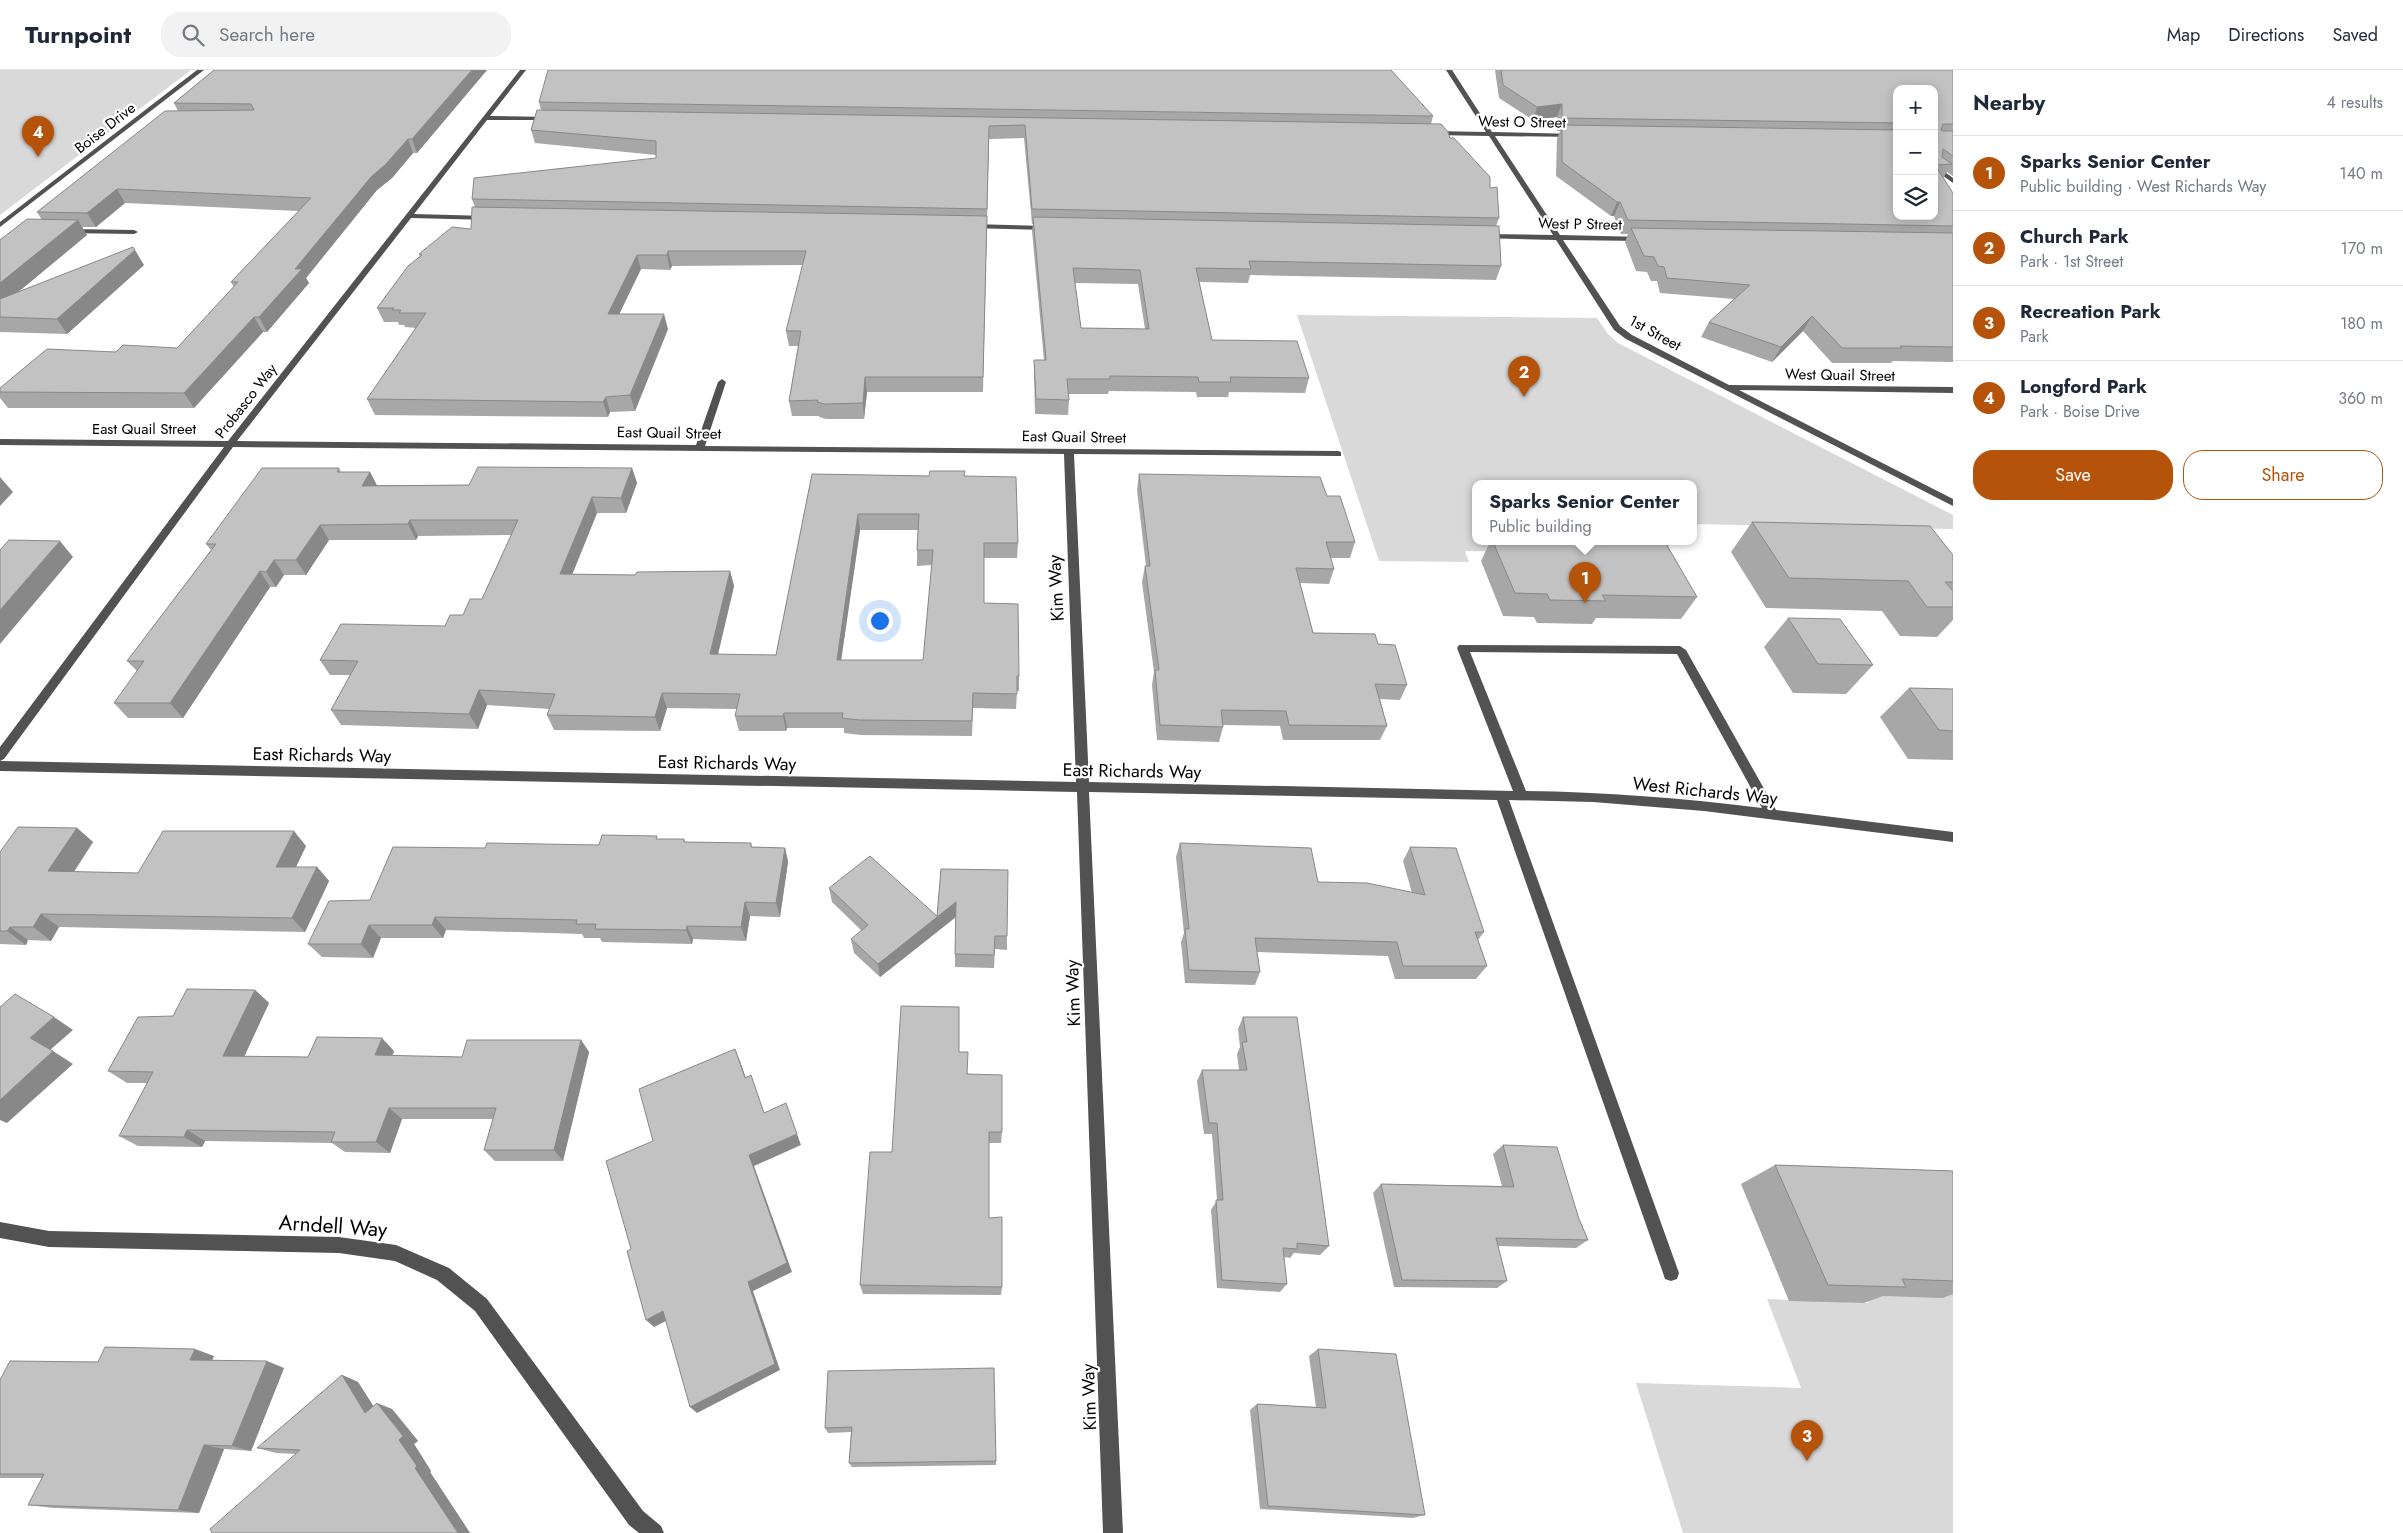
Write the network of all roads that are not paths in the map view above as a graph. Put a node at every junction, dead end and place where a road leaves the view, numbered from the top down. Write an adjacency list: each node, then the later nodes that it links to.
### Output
1 (201, 70): 6 (street, Boise Drive)
2 (523, 70): 4 (street, Probasco Way)
3 (1449, 70): 9 (street, 1st Street)
4 (486, 118): 5 (street); 13 (street, Probasco Way)
5 (555, 119)
6 (137, 120): 7 (street); 15 (street, Boise Drive)
7 (146, 120)
8 (1422, 133): 9 (street, West O Street)
9 (1491, 134): 10 (street, West O Street); 23 (street, 1st Street)
10 (1580, 135)
11 (1938, 169): 12 (street)
12 (1953, 181)
13 (409, 216): 14 (street); 29 (street, Probasco Way)
14 (499, 218)
15 (0, 225)
16 (967, 226): 17 (street)
17 (1056, 228)
18 (0, 229): 19 (street)
19 (10, 229)
20 (58, 230): 21 (street)
21 (134, 232)
22 (1470, 235): 23 (street, West P Street)
23 (1558, 237): 24 (street, West P Street); 26 (street, 1st Street)
24 (1657, 239)
25 (722, 382): 30 (street)
26 (1727, 387): 27 (street, West Quail Street); 33 (street, 1st Street)
27 (1953, 390)
28 (0, 442): 29 (street, East Quail Street)
29 (232, 442): 30 (street, East Quail Street); 34 (street, Probasco Way)
30 (700, 447): 31 (street, East Quail Street)
31 (1069, 451): 32 (street, East Quail Street); 36 (street, Kim Way)
32 (1338, 454)
33 (1953, 503)
34 (0, 756)
35 (0, 766): 36 (street, East Richards Way)
36 (1084, 788): 37 (street, East Richards Way); 45 (street, Kim Way)
37 (1453, 793): 38 (street, West Richards Way)
38 (1501, 795): 39 (street, West Richards Way); 43 (street)
39 (1521, 795): 40 (street, West Richards Way); 40 (street)
40 (1772, 815): 41 (street, West Richards Way)
41 (1953, 837)
42 (0, 1230): 44 (street, Arndell Way)
43 (1671, 1273)
44 (654, 1533)
45 (1113, 1533)

